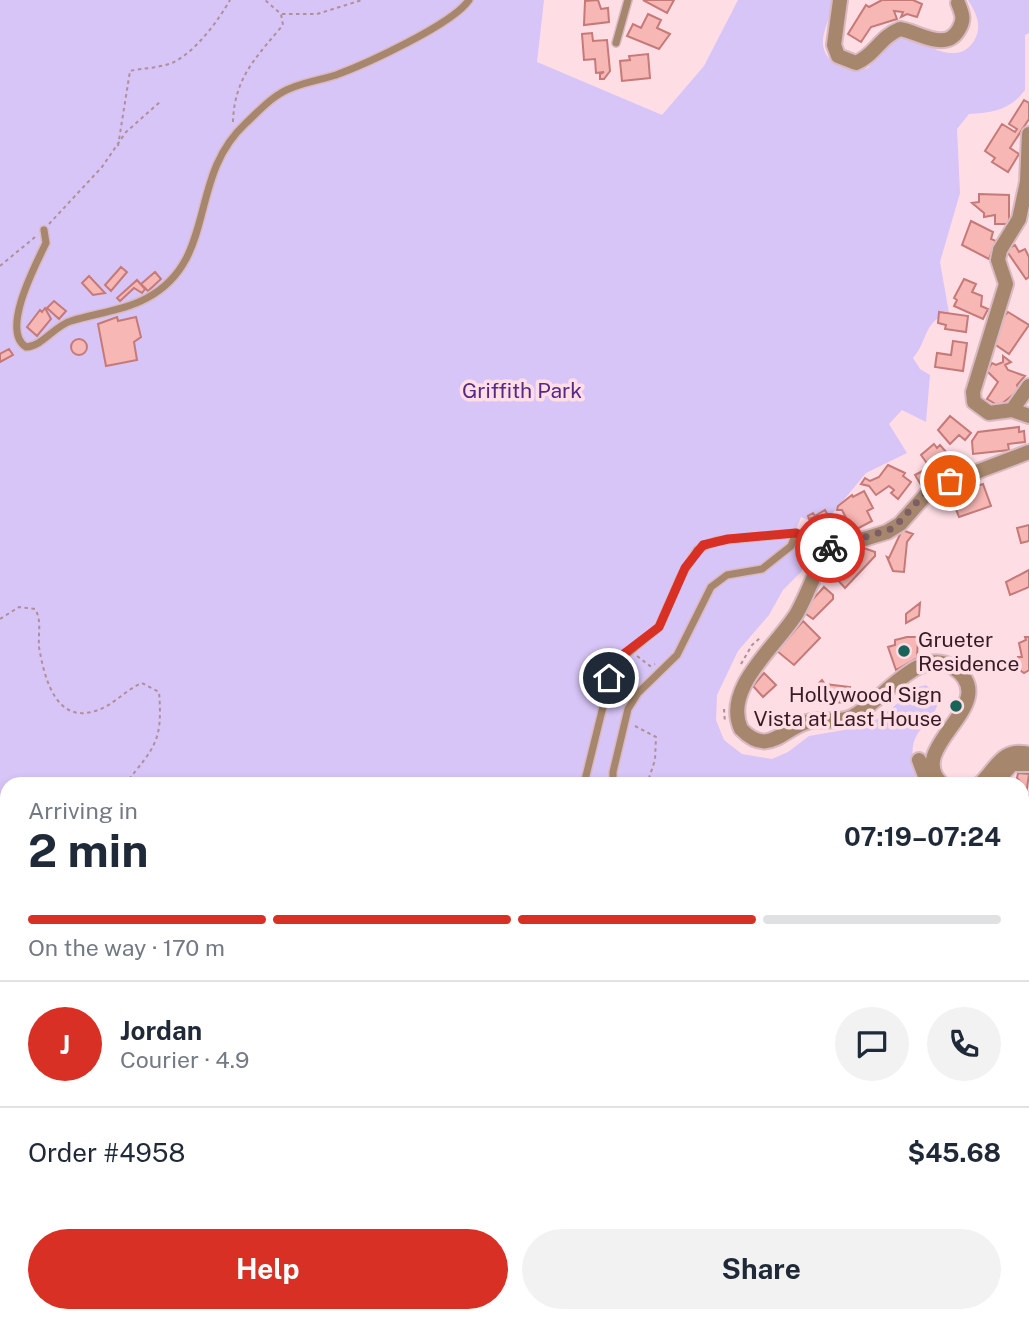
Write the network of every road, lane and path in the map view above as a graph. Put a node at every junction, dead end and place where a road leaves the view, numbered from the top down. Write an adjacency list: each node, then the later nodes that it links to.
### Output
1 (230, 0): 13 (path)
2 (265, 0): 8 (path)
3 (362, 0): 8 (path)
4 (468, 0): 11 (lane)
5 (628, 0): 9 (lane)
6 (840, 0): 7 (street)
7 (958, 3)
8 (281, 14): 11 (path)
9 (616, 43)
10 (161, 101): 13 (path)
11 (235, 133): 14 (lane)
12 (1029, 134): 17 (street)
13 (118, 147): 14 (path)
14 (44, 230): 15 (path)
15 (0, 267)
16 (1029, 386): 17 (street)
17 (1012, 410): 18 (street)
18 (1029, 416)
19 (1029, 452): 21 (street)
20 (796, 533): 21 (lane); 24 (lane); 26 (lane)
21 (828, 550): 38 (street)
22 (0, 619): 33 (path)
23 (766, 634): 25 (path)
24 (628, 652): 26 (path); 34 (lane)
25 (738, 670)
26 (648, 682): 28 (lane)
27 (726, 703): 29 (path)
28 (630, 706): 35 (lane); 36 (path)
29 (726, 724)
30 (1029, 754): 39 (street)
31 (919, 760): 37 (street)
32 (1029, 764): 40 (street)
33 (131, 777)
34 (586, 777)
35 (612, 777)
36 (649, 777)
37 (925, 777)
38 (936, 777)
39 (986, 777)
40 (1000, 777)

